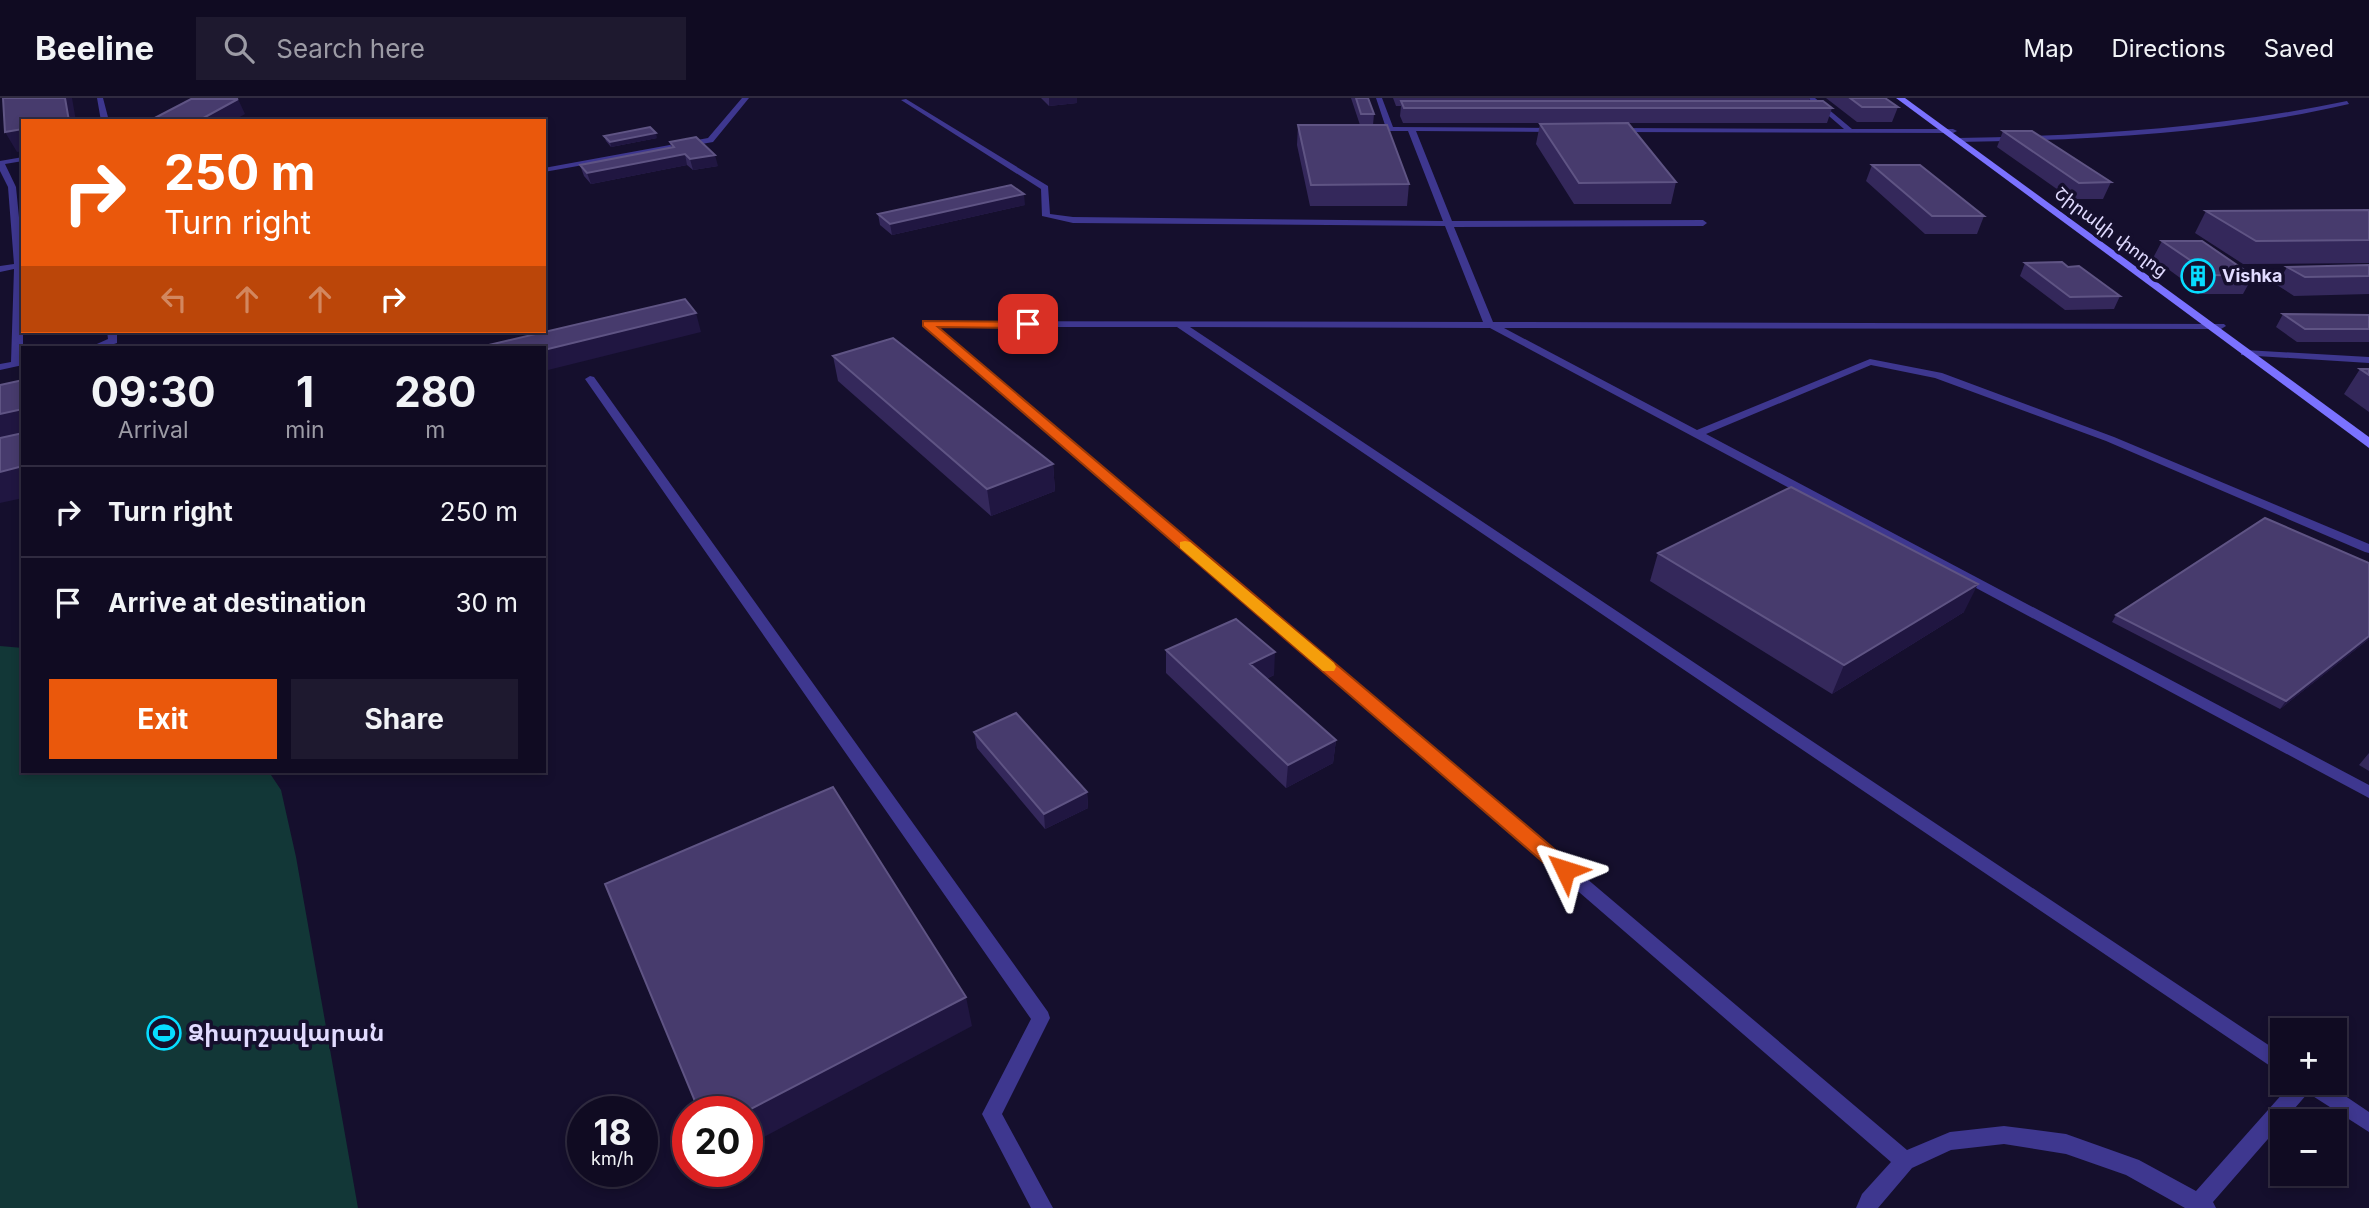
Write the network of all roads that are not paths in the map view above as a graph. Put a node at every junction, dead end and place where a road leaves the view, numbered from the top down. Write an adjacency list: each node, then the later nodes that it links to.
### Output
1 (100, 98): 13 (lane)
2 (746, 98): 21 (lane)
3 (1379, 98): 11 (lane)
4 (1811, 98): 10 (lane)
5 (1900, 98): 18 (main road, Շիրակի փողոց)
6 (1908, 98): 18 (main road, Շիրակի փողոց)
7 (904, 100): 25 (lane)
8 (2347, 103): 18 (lane)
9 (1812, 110): 10 (lane)
10 (1826, 110): 17 (lane)
11 (1384, 112): 12 (lane); 14 (lane)
12 (1398, 112)
13 (105, 119)
14 (1411, 129): 15 (lane); 25 (lane)
15 (1562, 130)
16 (1604, 130): 17 (lane)
17 (1851, 131): 18 (lane)
18 (1955, 135): 31 (main road, Շիրակի փողոց); 32 (main road, Շիրակի փողոց)
19 (21, 159): 20 (lane)
20 (0, 163): 22 (lane)
21 (546, 170)
22 (12, 187): 23 (lane); 26 (lane)
23 (0, 189)
24 (1703, 223): 25 (lane)
25 (1448, 224): 29 (lane)
26 (21, 265): 27 (lane); 28 (lane)
27 (0, 269)
28 (20, 313): 38 (lane)
29 (1488, 323): 30 (lane); 31 (lane); 41 (lane)
30 (1180, 326): 46 (lane); 50 (lane)
31 (2207, 326): 32 (lane); 35 (main road, Շիրակի փողոց)
32 (2221, 326): 36 (main road, Շիրակի փողոց)
33 (112, 333): 34 (lane)
34 (99, 346)
35 (2245, 354): 36 (lane); 43 (main road, Շիրակի փողոց)
36 (2260, 354): 37 (lane); 42 (main road, Շիրակի փողոց)
37 (2369, 360)
38 (19, 363): 39 (lane)
39 (0, 367)
40 (590, 379): 52 (lane)
41 (1697, 434): 44 (lane); 45 (lane)
42 (2369, 434)
43 (2369, 444)
44 (2369, 549)
45 (2369, 792)
46 (2270, 1057)
47 (2297, 1095): 51 (lane)
48 (2325, 1095): 49 (lane)
49 (2369, 1124)
50 (1905, 1161): 51 (lane); 53 (lane)
51 (2202, 1206)
52 (1042, 1208)
53 (1867, 1208)

